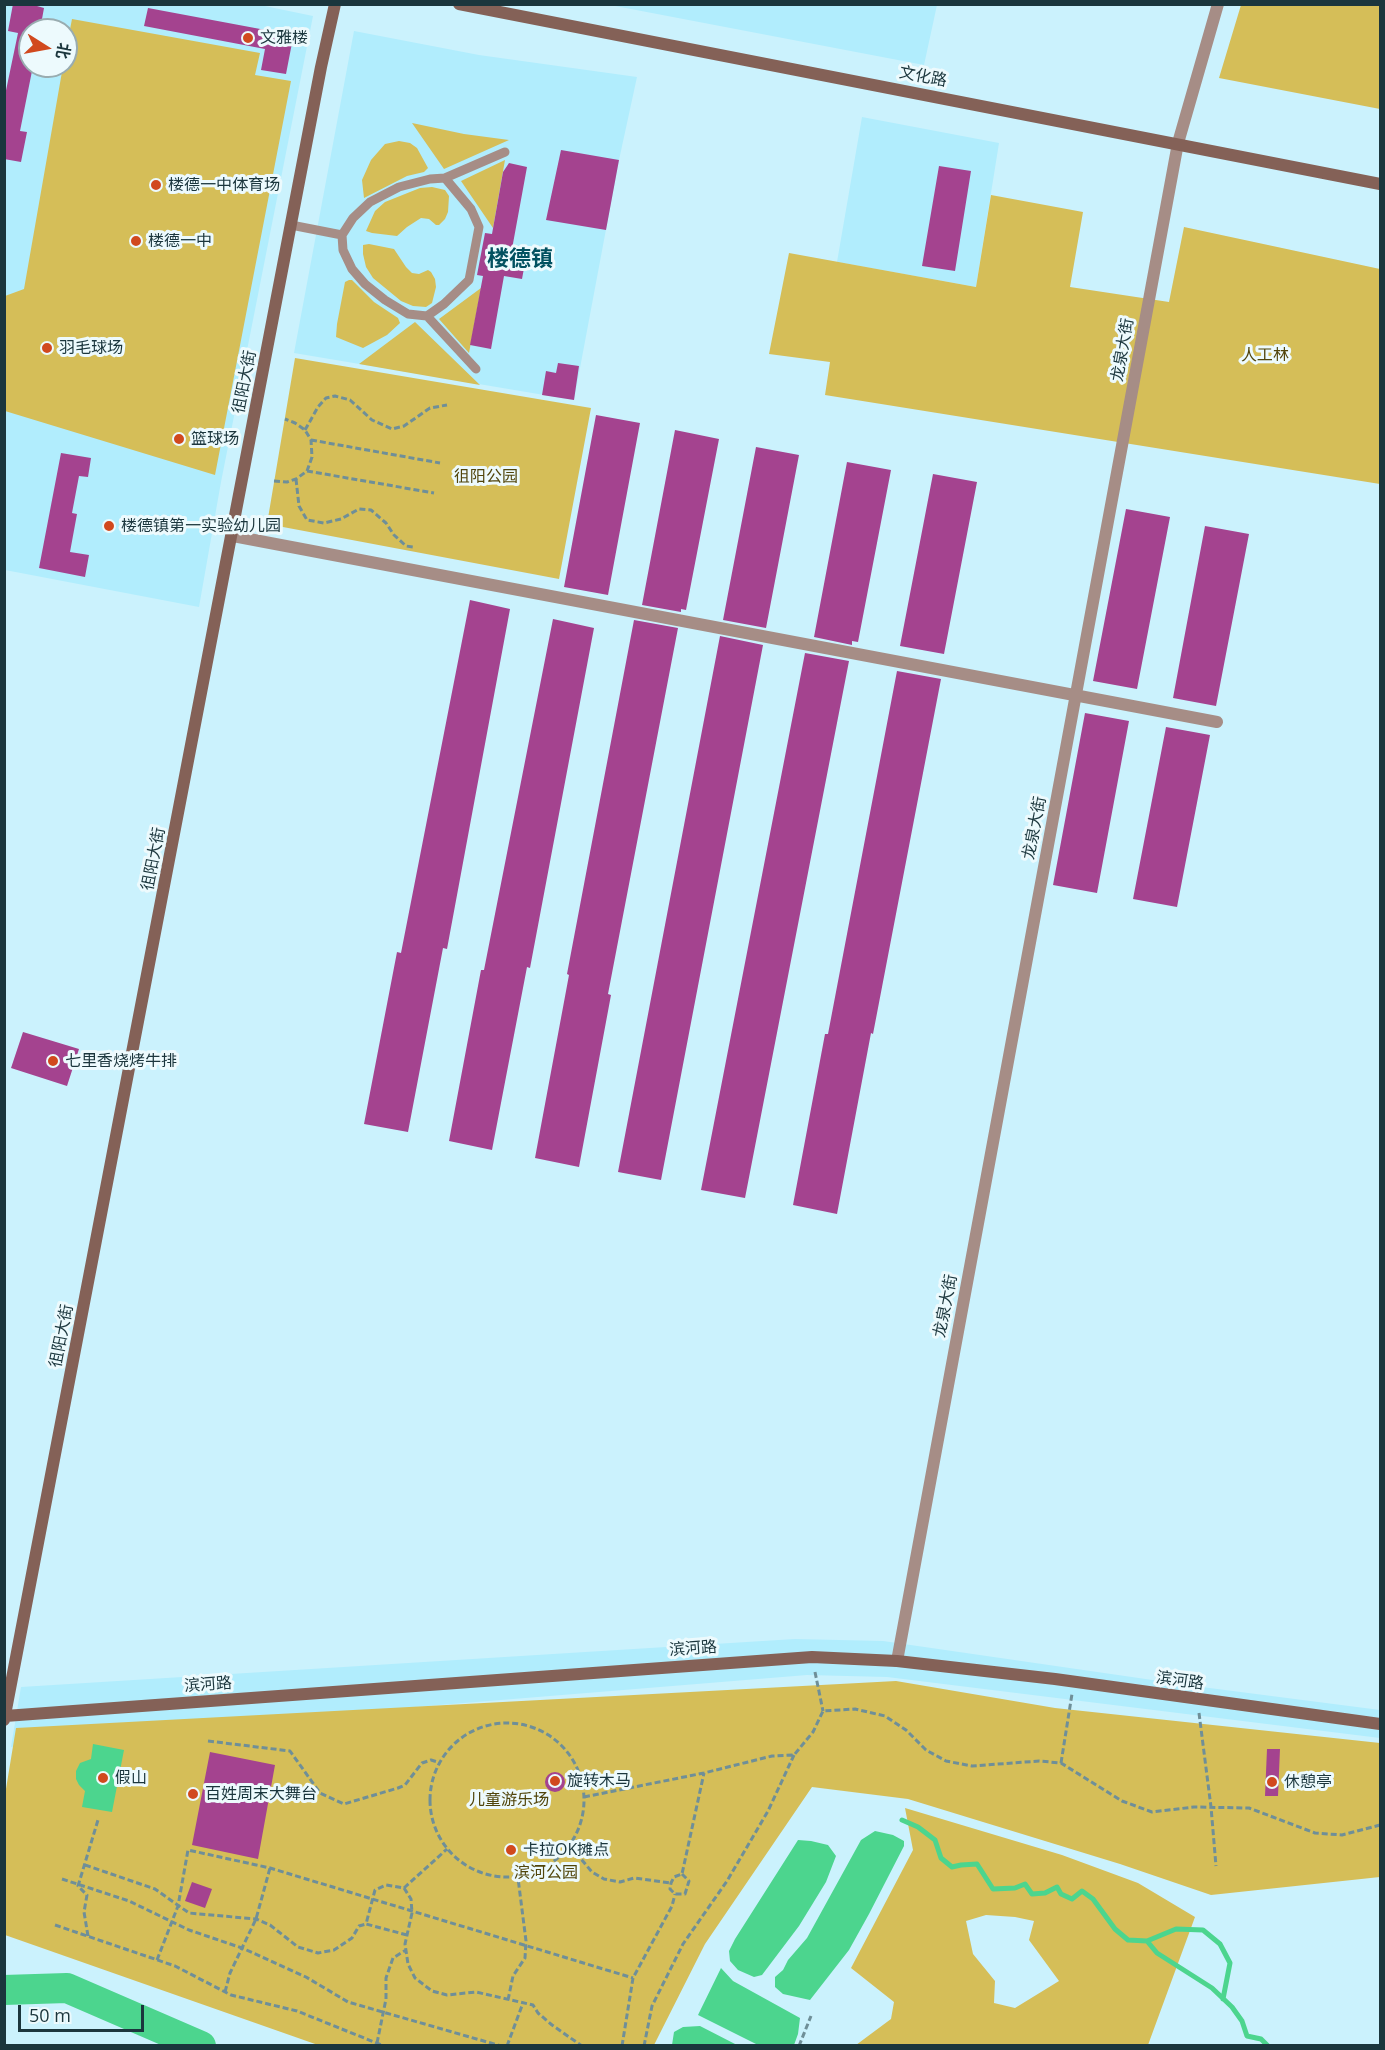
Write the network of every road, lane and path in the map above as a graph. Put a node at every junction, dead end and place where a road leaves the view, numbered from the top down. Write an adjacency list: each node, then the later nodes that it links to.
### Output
1 (335, 4): 8 (street, 徂阳大街)
2 (459, 4): 4 (street, 文化路)
3 (1218, 4): 4 (street, 龙泉大街)
4 (1178, 143): 7 (street, 文化路); 23 (street, 龙泉大街)
5 (505, 152): 6 (lane)
6 (445, 178): 9 (lane); 10 (lane)
7 (1380, 184)
8 (291, 225): 9 (lane); 21 (street, 徂阳大街)
9 (342, 235): 10 (lane)
10 (427, 316): 11 (lane)
11 (476, 369)
12 (447, 405): 14 (path)
13 (285, 419): 14 (path)
14 (305, 430): 15 (path)
15 (311, 440): 16 (path); 17 (path)
16 (440, 463)
17 (307, 471): 18 (path); 20 (path)
18 (296, 479): 19 (path); 22 (path)
19 (274, 481)
20 (434, 492)
21 (233, 536): 23 (street); 30 (street, 徂阳大街)
22 (413, 547)
23 (1077, 694): 24 (street); 26 (street, 龙泉大街)
24 (1217, 722)
25 (812, 1657): 26 (street, 滨河路); 29 (path); 30 (street, 滨河路)
26 (897, 1661): 27 (street, 滨河路)
27 (1074, 1682): 28 (street, 滨河路); 35 (path)
28 (1197, 1700): 31 (street, 滨河路); 38 (path)
29 (823, 1712): 33 (path); 35 (path)
30 (5, 1718)
31 (1380, 1724)
32 (208, 1741): 34 (path)
33 (794, 1755): 36 (path); 78 (path)
34 (441, 1763): 37 (path); 42 (path)
35 (1061, 1763): 38 (path)
36 (704, 1773): 37 (path); 46 (path)
37 (584, 1797): 41 (path)
38 (1211, 1808): 40 (path); 44 (path)
39 (98, 1820): 43 (path)
40 (1380, 1825)
41 (570, 1846): 47 (path); 49 (path)
42 (447, 1849): 47 (path); 51 (path)
43 (85, 1865): 50 (path); 54 (path)
44 (1216, 1866)
45 (270, 1868): 53 (path); 54 (path); 56 (path)
46 (682, 1874): 49 (path); 52 (path)
47 (518, 1877): 62 (path)
48 (62, 1879): 50 (path)
49 (671, 1883): 52 (path)
50 (78, 1886): 57 (path); 61 (path)
51 (404, 1888): 53 (path); 55 (path)
52 (675, 1894): 66 (path)
53 (372, 1899): 55 (path); 58 (path)
54 (178, 1906): 56 (path); 57 (path)
55 (411, 1911): 60 (path); 62 (path)
56 (256, 1918): 58 (path); 63 (path)
57 (172, 1922): 63 (path); 65 (path)
58 (366, 1924): 60 (path)
59 (55, 1925): 65 (path)
60 (407, 1935): 64 (path)
61 (88, 1936)
62 (526, 1946): 66 (path); 68 (path)
63 (242, 1948): 67 (path); 70 (path)
64 (406, 1950): 68 (path); 70 (path)
65 (157, 1960): 67 (path)
66 (633, 1978): 77 (path)
67 (225, 1992): 72 (path)
68 (508, 2000): 69 (path)
69 (523, 2003): 75 (path); 76 (path)
70 (384, 2010): 72 (path); 74 (path)
71 (811, 2016): 79 (path)
72 (377, 2043): 73 (path)
73 (384, 2046)
74 (501, 2046)
75 (507, 2046)
76 (582, 2046)
77 (622, 2046)
78 (644, 2046)
79 (799, 2046)

